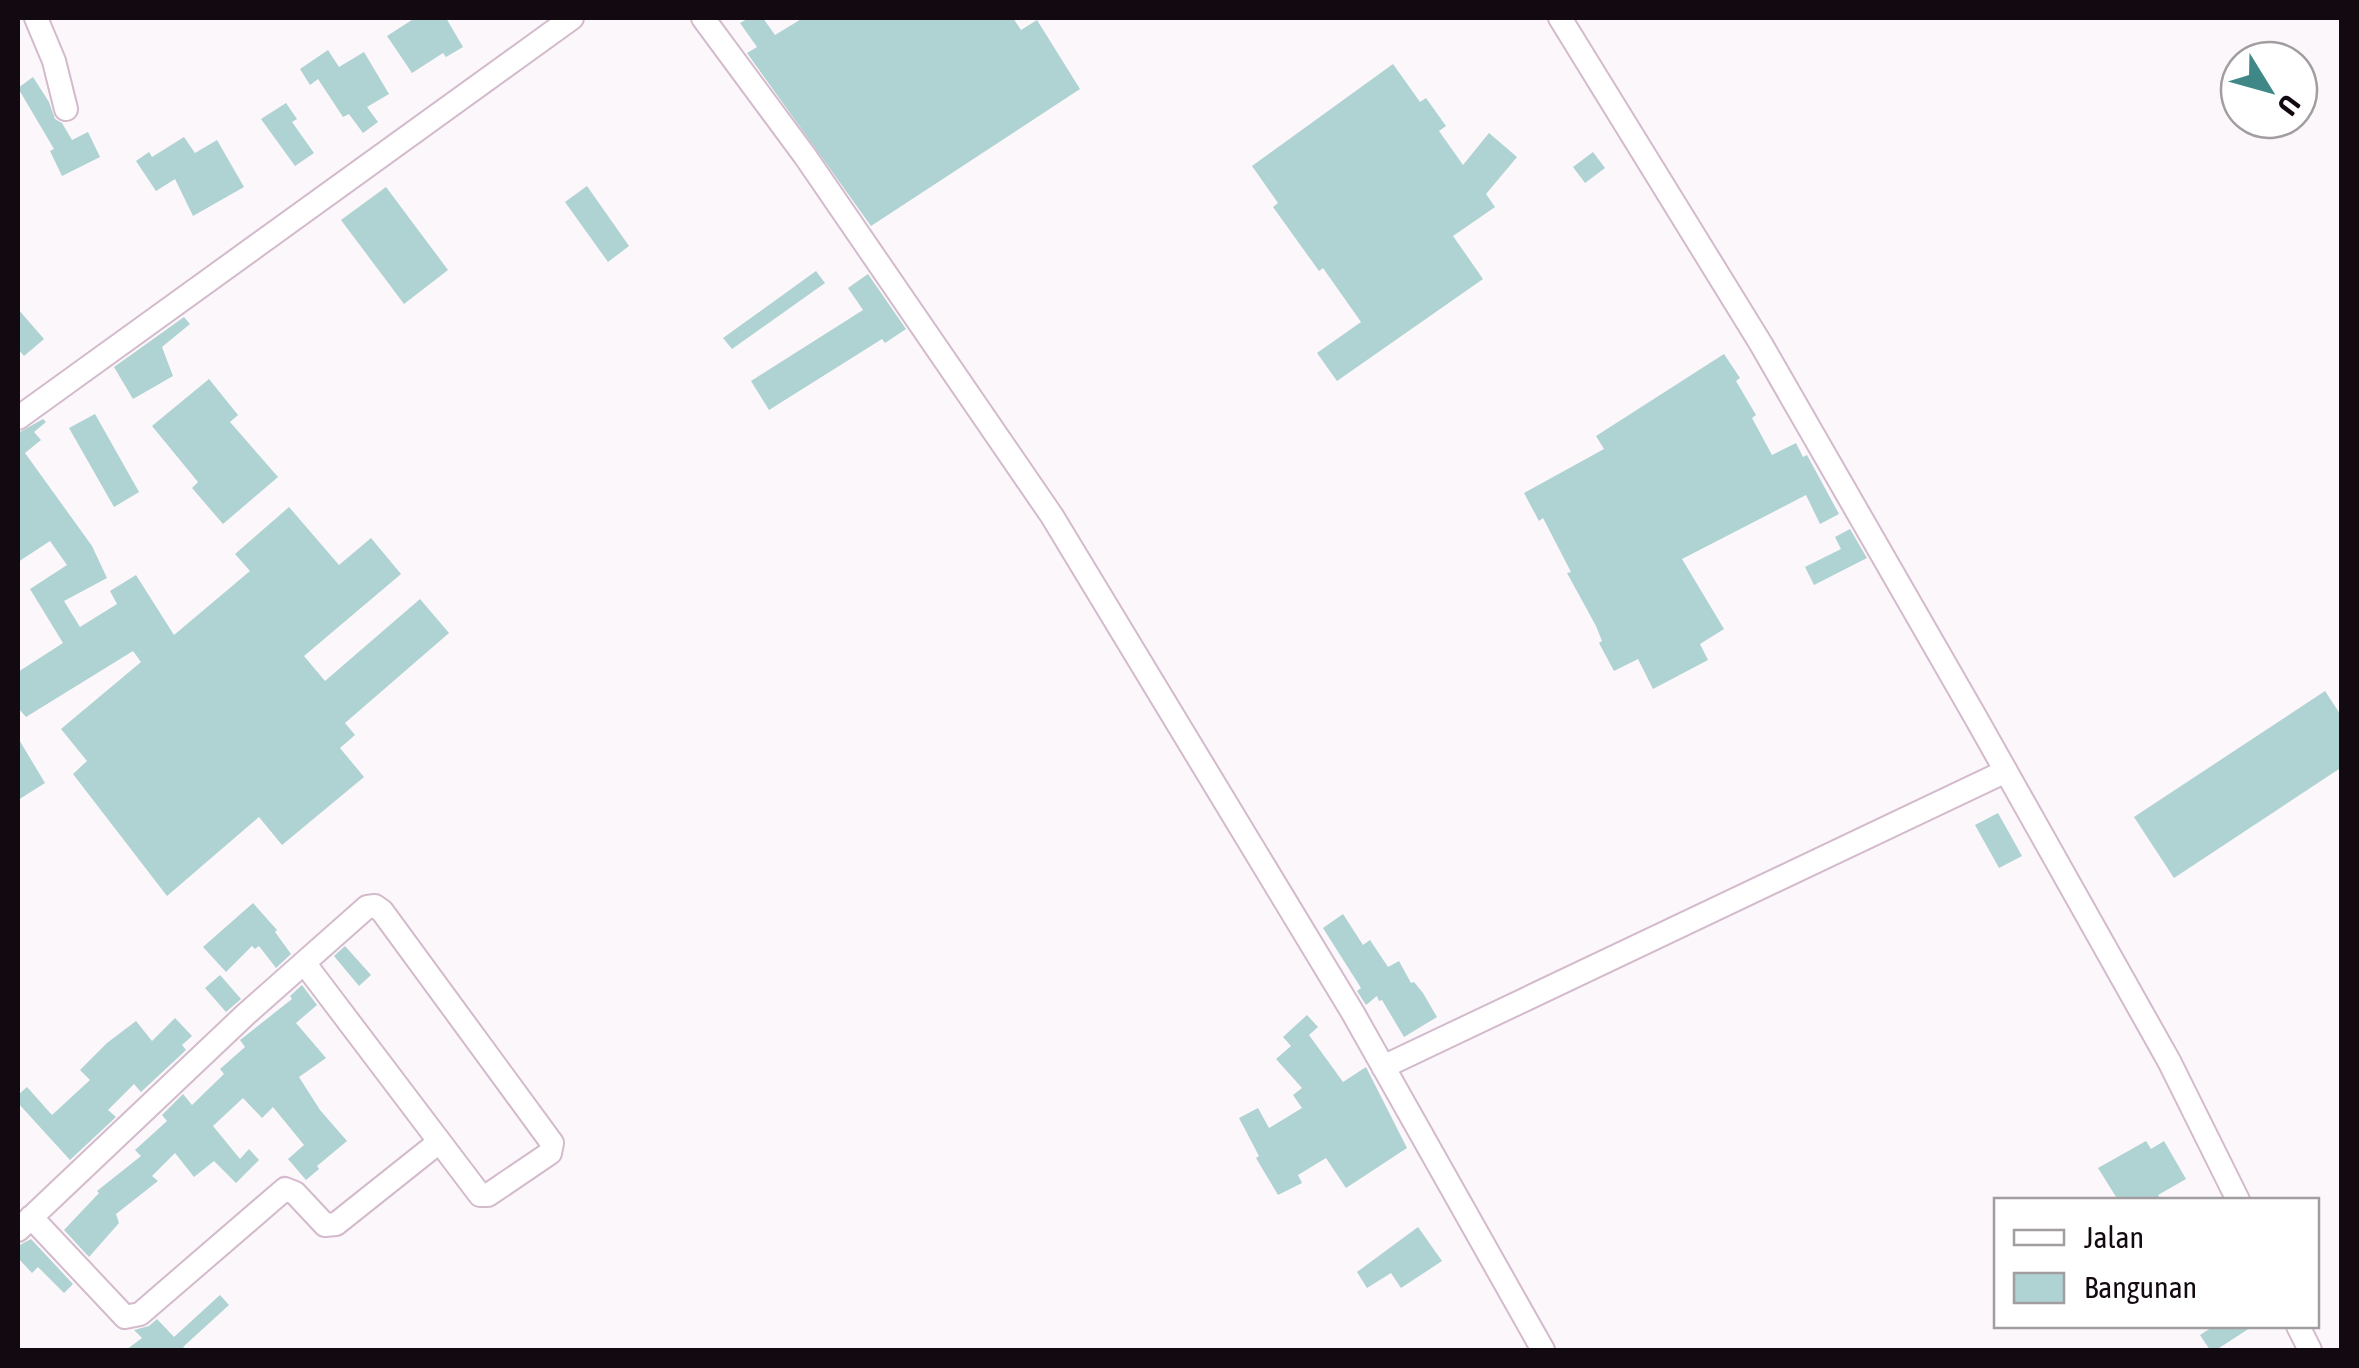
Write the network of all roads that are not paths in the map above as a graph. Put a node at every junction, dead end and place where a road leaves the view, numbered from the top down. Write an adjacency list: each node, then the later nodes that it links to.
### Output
1 (36, 18): 5 (street)
2 (572, 18): 6 (street)
3 (703, 18): 9 (street)
4 (1560, 18): 7 (street)
5 (66, 110)
6 (18, 418)
7 (2006, 770): 9 (street); 11 (street)
8 (305, 964): 10 (street); 10 (street); 12 (street)
9 (1383, 1066): 13 (street)
10 (439, 1142): 12 (street)
11 (2237, 1198)
12 (24, 1223)
13 (1543, 1350)

